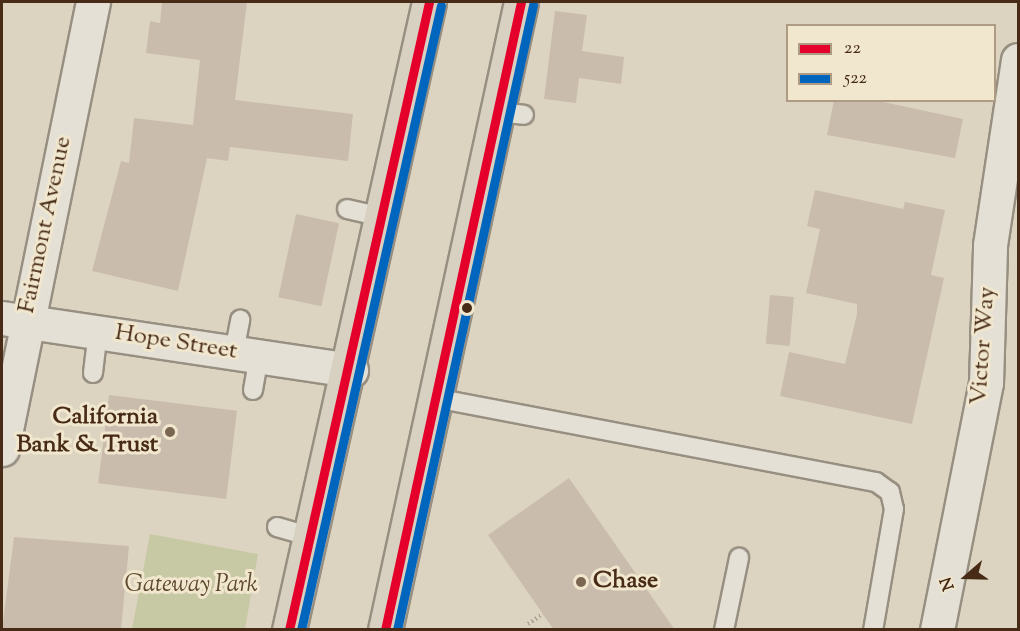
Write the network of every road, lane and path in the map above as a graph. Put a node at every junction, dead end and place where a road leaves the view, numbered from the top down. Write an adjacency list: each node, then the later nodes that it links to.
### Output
1 (93, 2): 8 (street, Fairmont Avenue)
2 (429, 2): 7 (main road)
3 (520, 2): 15 (main road)
4 (1018, 60): 5 (street, Victor Way)
5 (1010, 167): 26 (street, Victor Way)
6 (347, 209): 7 (lane)
7 (383, 217): 12 (main road)
8 (14, 319): 10 (street, Hope Street); 16 (street, Fairmont Avenue)
9 (240, 320): 11 (lane)
10 (98, 331): 11 (street, Hope Street); 13 (lane)
11 (247, 354): 12 (street, Hope Street); 14 (lane)
12 (351, 370): 18 (main road)
13 (93, 373)
14 (254, 390)
15 (435, 398): 23 (main road); 25 (lane)
16 (2, 449)
17 (277, 527): 18 (lane)
18 (311, 537): 22 (main road)
19 (739, 558): 24 (lane)
20 (543, 614): 21 (path)
21 (528, 624)
22 (289, 630)
23 (385, 630)
24 (724, 630)
25 (873, 630)
26 (936, 630)

